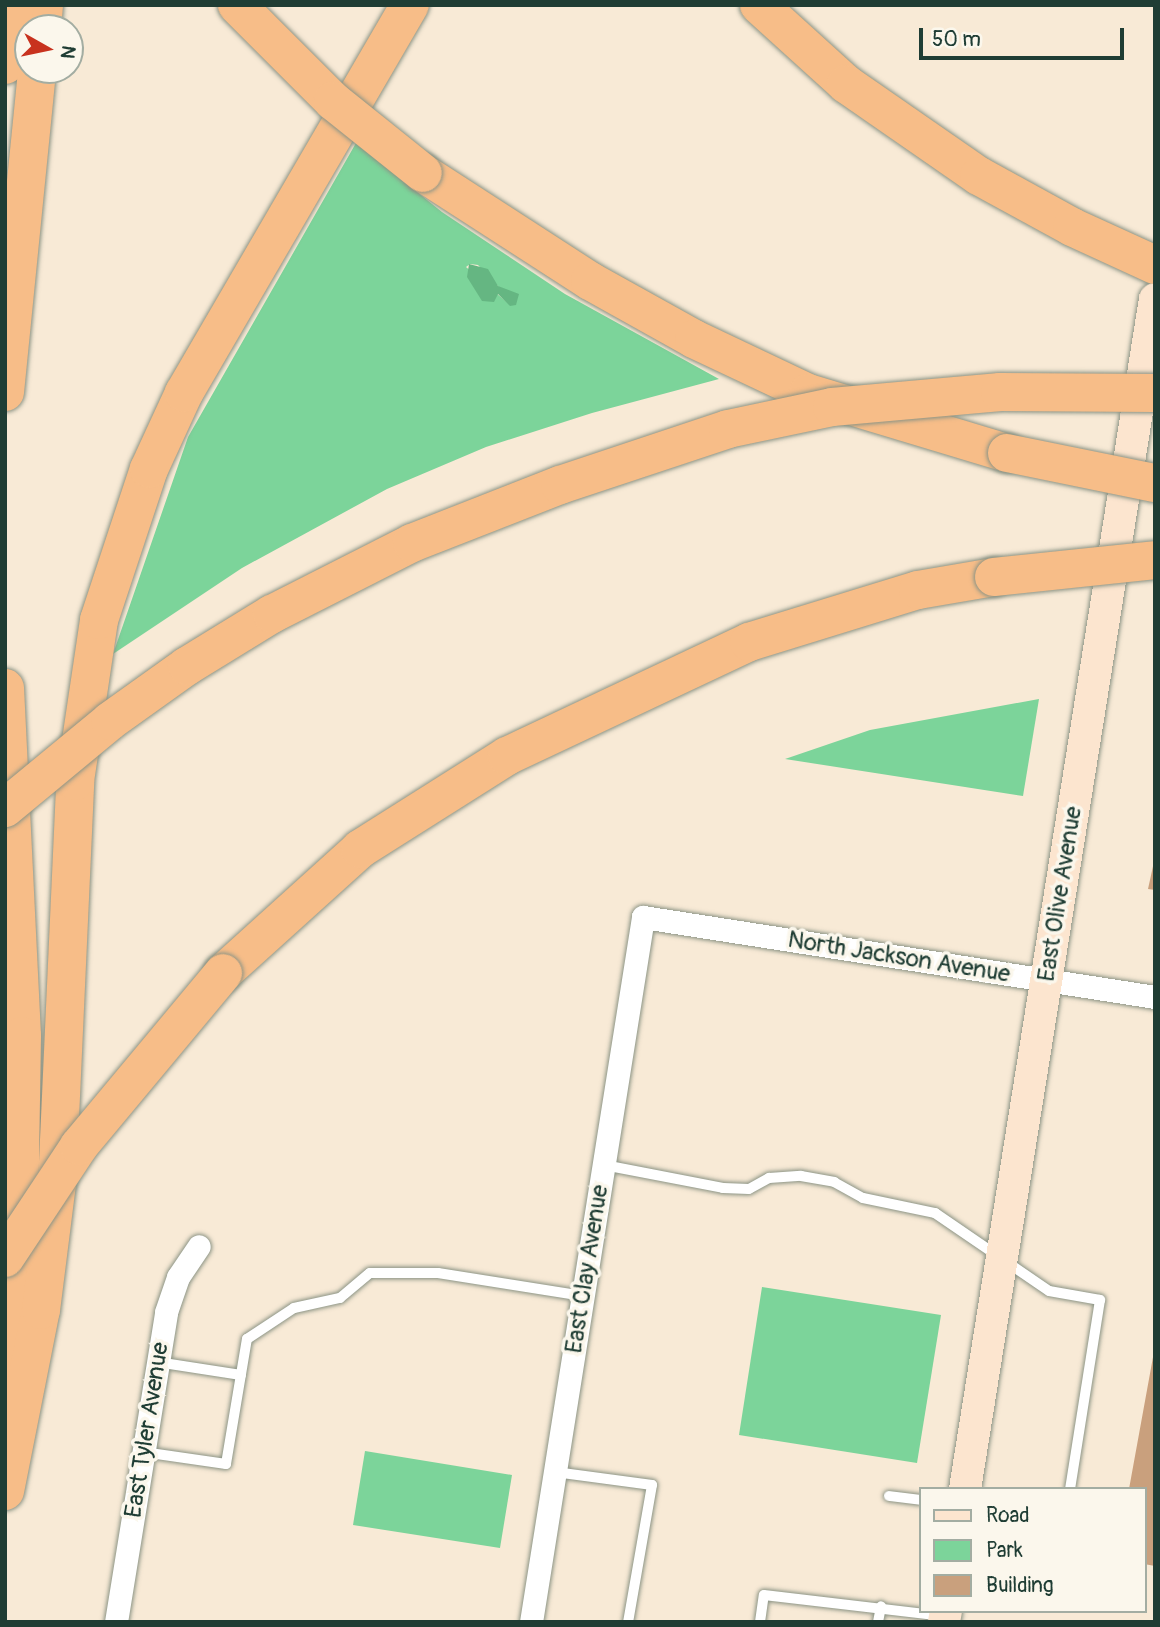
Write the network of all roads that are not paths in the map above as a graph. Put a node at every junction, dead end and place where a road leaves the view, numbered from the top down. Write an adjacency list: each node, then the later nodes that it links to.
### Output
1 (15, 5): 5 (highway)
2 (237, 5): 11 (highway, bridge)
3 (410, 5): 30 (highway)
4 (759, 5): 7 (highway)
5 (5, 65)
6 (36, 84): 9 (highway)
7 (1155, 265)
8 (1155, 299): 16 (main road, East Olive Avenue)
9 (5, 392)
10 (1155, 393): 14 (highway, bridge)
11 (1155, 484)
12 (1155, 560): 20 (highway, bridge)
13 (5, 688): 24 (highway)
14 (5, 808)
15 (643, 917): 16 (street, North Jackson Avenue); 18 (street, East Clay Avenue)
16 (1046, 980): 17 (street, North Jackson Avenue); 21 (main road, East Olive Avenue)
17 (1155, 997)
18 (604, 1165): 21 (lane); 22 (street, East Clay Avenue)
19 (199, 1245): 23 (street, East Tyler Avenue)
20 (5, 1258)
21 (1001, 1259): 28 (main road, East Olive Avenue); 29 (lane)
22 (583, 1296): 25 (lane); 27 (street, East Clay Avenue)
23 (158, 1362): 25 (lane); 26 (street, East Tyler Avenue)
24 (5, 1369)
25 (241, 1374): 26 (lane)
26 (143, 1452): 37 (street, East Tyler Avenue)
27 (555, 1472): 38 (street, East Clay Avenue); 39 (lane)
28 (965, 1487)
29 (1070, 1487)
30 (5, 1491)
31 (889, 1496): 32 (lane)
32 (918, 1500)
33 (881, 1606): 34 (lane); 40 (lane); 41 (lane)
34 (918, 1612)
35 (922, 1613): 36 (lane)
36 (945, 1617)
37 (116, 1622)
38 (531, 1622)
39 (628, 1622)
40 (760, 1622)
41 (878, 1622)

